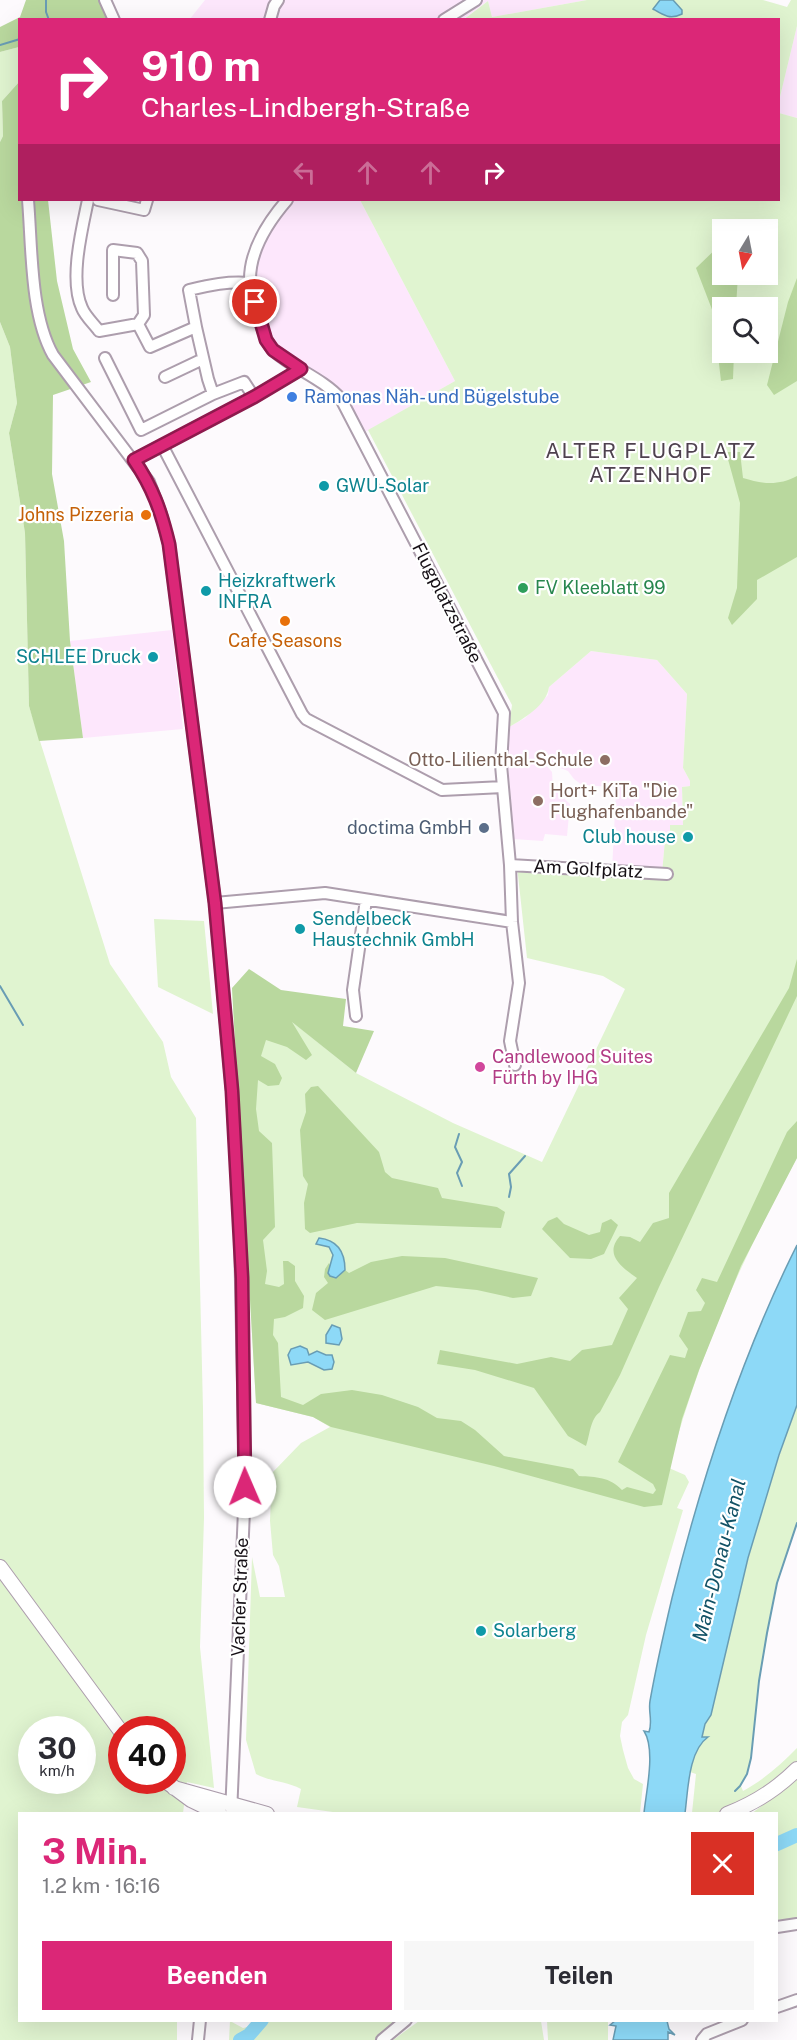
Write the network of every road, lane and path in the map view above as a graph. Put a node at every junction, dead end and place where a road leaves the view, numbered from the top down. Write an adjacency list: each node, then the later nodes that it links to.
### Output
1 (278, 0): 5 (street)
2 (476, 0): 6 (street)
3 (110, 2): 4 (street)
4 (114, 18)
5 (271, 18)
6 (447, 18)
7 (28, 201): 23 (street, Vacher Straße)
8 (88, 201): 14 (street)
9 (103, 201): 10 (street)
10 (147, 201)
11 (282, 201): 12 (street, Flugplatzstraße)
12 (250, 283): 15 (street); 18 (street, Flugplatzstraße)
13 (113, 295): 14 (street)
14 (138, 324): 15 (street)
15 (195, 327): 17 (street)
16 (105, 358): 20 (street)
17 (203, 359): 19 (street); 20 (street)
18 (301, 369): 21 (street); 24 (street, Flugplatzstraße)
19 (165, 377)
20 (213, 394): 21 (street)
21 (254, 397): 22 (street)
22 (162, 445): 23 (street); 24 (street)
23 (134, 460): 28 (street, Vacher Straße)
24 (503, 787): 25 (street, Flugplatzstraße)
25 (510, 865): 26 (street, Am Golfplatz); 29 (street, Flugplatzstraße)
26 (667, 874)
27 (366, 900): 28 (street); 29 (street); 30 (street)
28 (215, 903): 37 (street, Vacher Straße)
29 (512, 922): 31 (street, Flugplatzstraße)
30 (356, 1016)
31 (515, 1065)
32 (0, 1567): 33 (main road)
33 (110, 1716)
34 (797, 1769): 40 (main road)
35 (186, 1791): 37 (main road)
36 (183, 1794): 38 (main road)
37 (232, 1809): 39 (main road)
38 (216, 1812)
39 (253, 1812)
40 (731, 1812)
41 (797, 1924): 42 (street)
42 (778, 1927)
43 (797, 2000): 44 (street)
44 (778, 2007)
45 (200, 2022): 48 (street)
46 (404, 2022): 49 (street)
47 (737, 2022): 50 (street)
48 (198, 2040)
49 (382, 2040)
50 (702, 2040)

